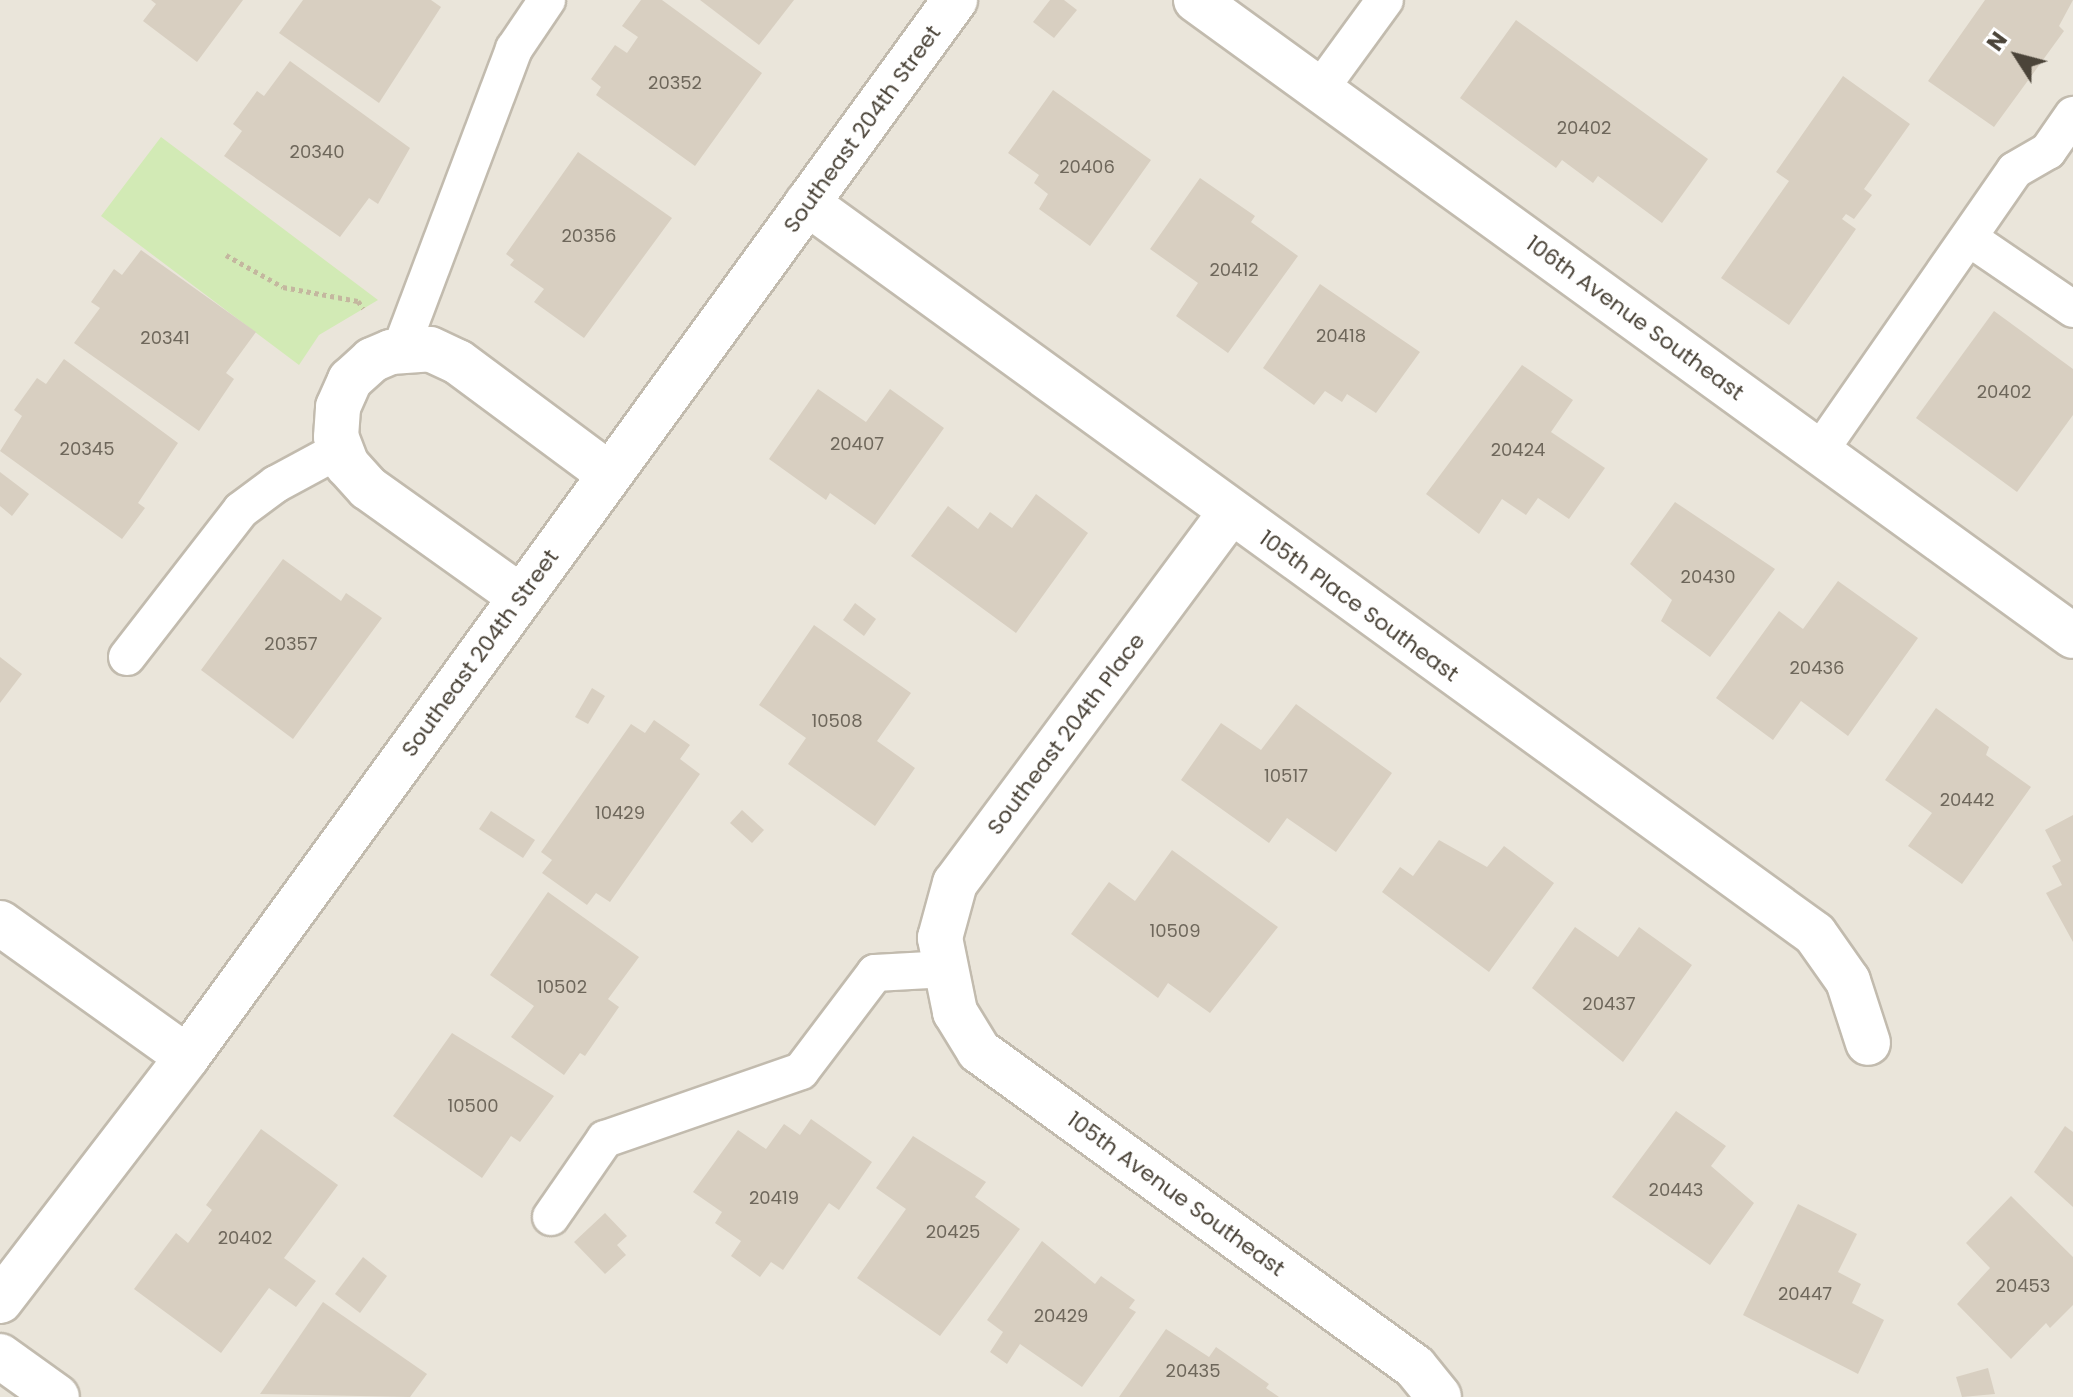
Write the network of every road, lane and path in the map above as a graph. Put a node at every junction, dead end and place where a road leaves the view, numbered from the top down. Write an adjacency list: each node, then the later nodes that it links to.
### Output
1 (547, 0): 11 (lane)
2 (955, 0): 7 (street, Southeast 204th Street)
3 (1196, 0): 5 (street, 106th Avenue Southeast)
4 (1385, 0): 5 (lane)
5 (1320, 89): 13 (street, 106th Avenue Southeast)
6 (2073, 115): 8 (lane)
7 (807, 203): 14 (street, Southeast 204th Street); 15 (street, 105th Place Southeast)
8 (1969, 238): 10 (lane); 13 (lane)
9 (226, 255): 11 (path)
10 (2073, 309)
11 (396, 350): 12 (street); 14 (street)
12 (341, 449): 16 (street); 18 (lane)
13 (1819, 452): 17 (street, 106th Avenue Southeast)
14 (610, 475): 16 (street, Southeast 204th Street)
15 (1230, 513): 20 (street, Southeast 204th Place); 21 (street, 105th Place Southeast)
16 (521, 597): 22 (street, Southeast 204th Street)
17 (2073, 636)
18 (127, 657)
19 (0, 923): 22 (street)
20 (947, 969): 23 (lane); 27 (street, 105th Avenue Southeast)
21 (1868, 1043)
22 (187, 1057): 24 (street, Southeast 204th Street)
23 (551, 1217)
24 (0, 1301)
25 (0, 1356): 26 (street)
26 (57, 1397)
27 (1439, 1397)

